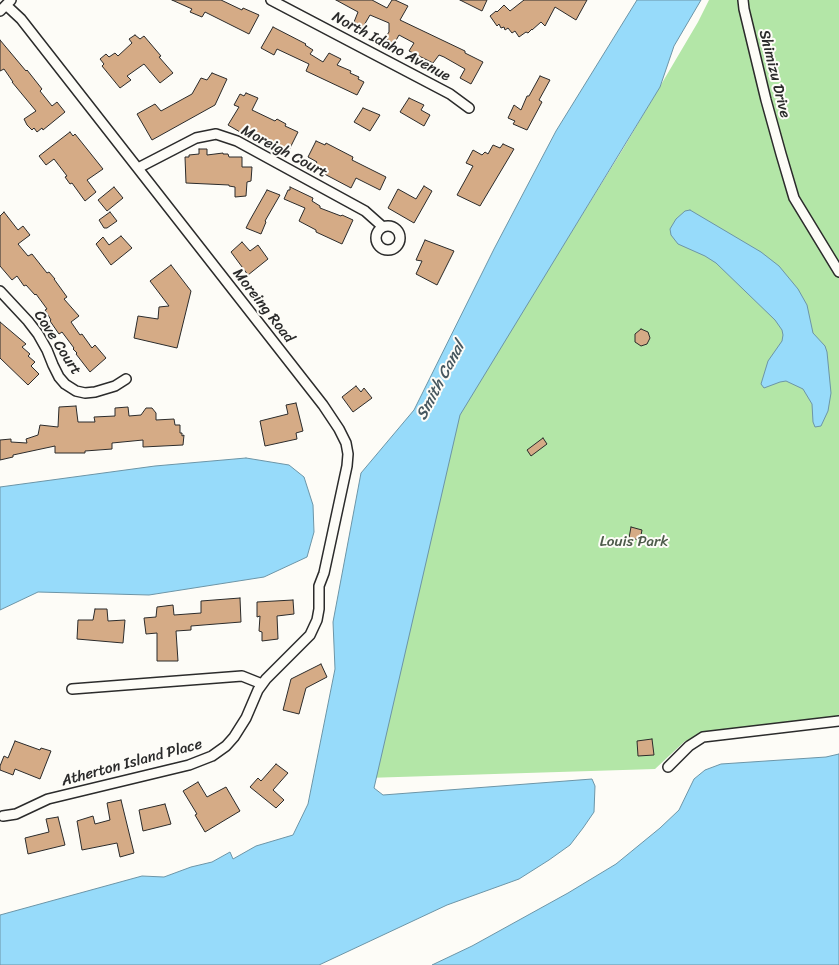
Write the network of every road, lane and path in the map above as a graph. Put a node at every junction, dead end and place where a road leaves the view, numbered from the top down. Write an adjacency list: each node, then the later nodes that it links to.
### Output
1 (271, 0): 4 (street, North Idaho Avenue)
2 (743, 0): 7 (street, Shimizu Drive)
3 (6, 5): 5 (street, Moreing Road)
4 (469, 108)
5 (138, 168): 6 (street, Moreigh Court); 10 (street, Moreing Road)
6 (383, 227)
7 (839, 272)
8 (0, 291): 9 (street, Cove Court)
9 (126, 379)
10 (283, 662): 11 (street, Atherton Island Place)
11 (262, 684): 12 (street); 15 (street, Atherton Island Place)
12 (72, 689)
13 (839, 720): 14 (street)
14 (668, 766)
15 (3, 816)

